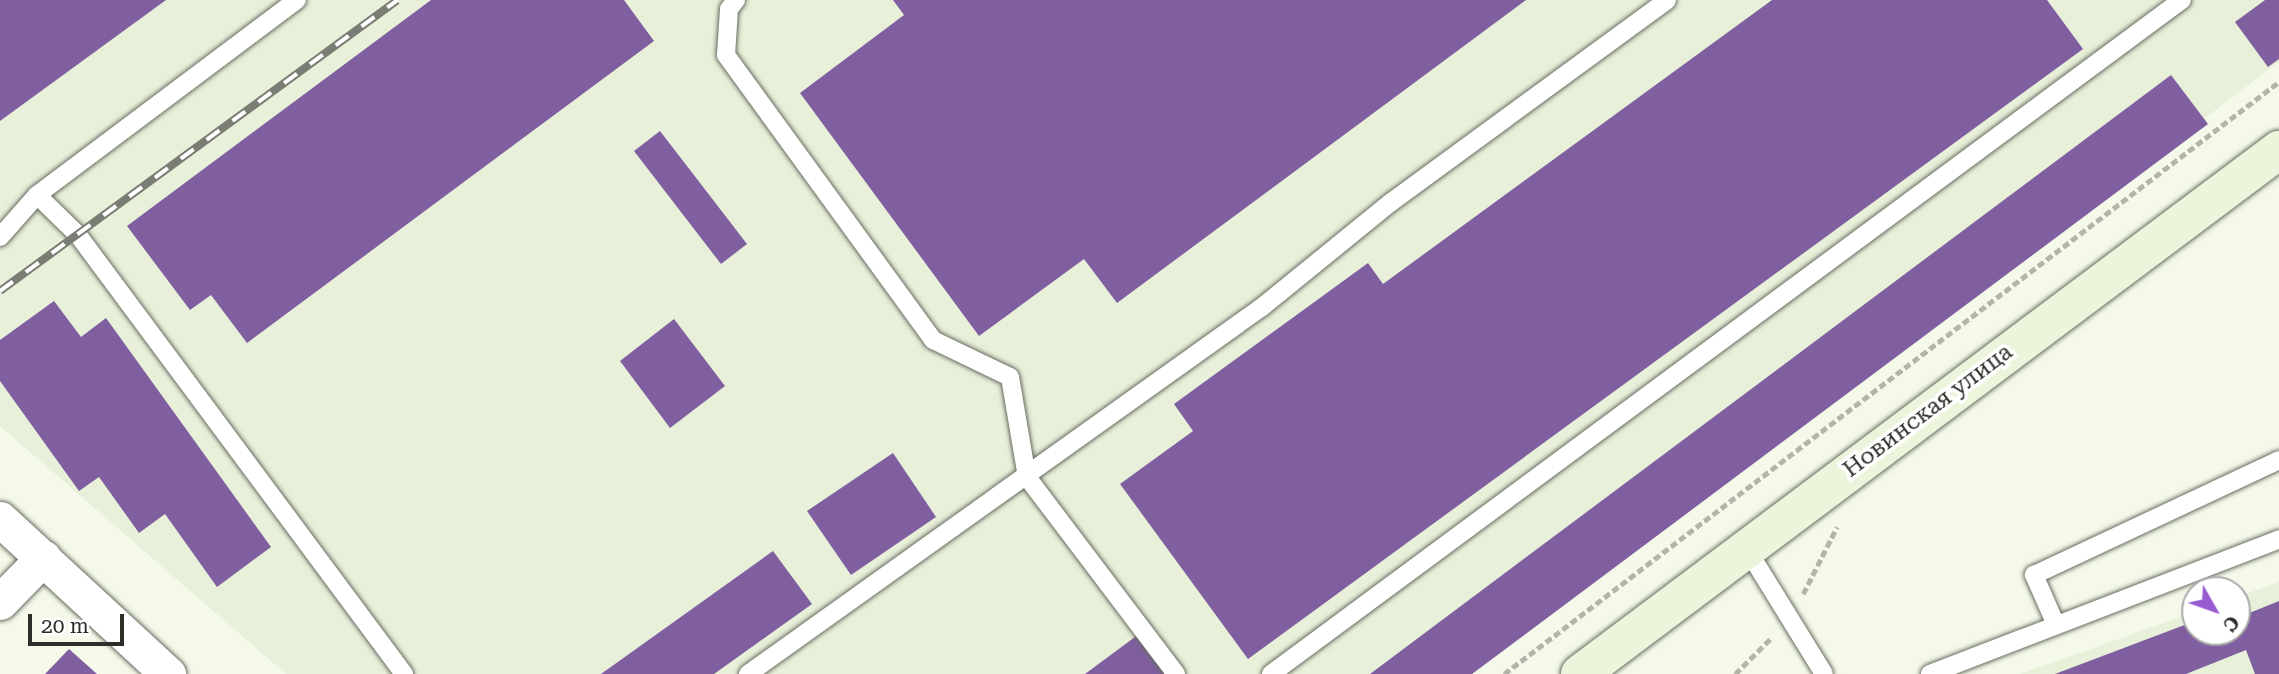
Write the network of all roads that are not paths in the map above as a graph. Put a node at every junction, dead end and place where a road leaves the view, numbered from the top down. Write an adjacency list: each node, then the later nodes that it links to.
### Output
1 (297, 0): 6 (lane)
2 (736, 0): 9 (lane)
3 (1667, 0): 9 (lane)
4 (2182, 0): 20 (lane)
5 (2279, 150): 12 (main road, Новинская улица)
6 (37, 195): 7 (lane); 17 (lane)
7 (0, 237)
8 (2279, 460): 15 (lane)
9 (1027, 477): 18 (lane); 19 (lane)
10 (0, 519): 13 (street)
11 (2279, 539): 15 (lane)
12 (1745, 546): 21 (main road, Новинская улица); 22 (lane)
13 (43, 558): 14 (street); 16 (street)
14 (0, 602)
15 (2056, 625): 23 (lane)
16 (168, 674)
17 (404, 674)
18 (748, 674)
19 (1176, 674)
20 (1270, 674)
21 (1580, 674)
22 (1824, 674)
23 (1930, 674)

